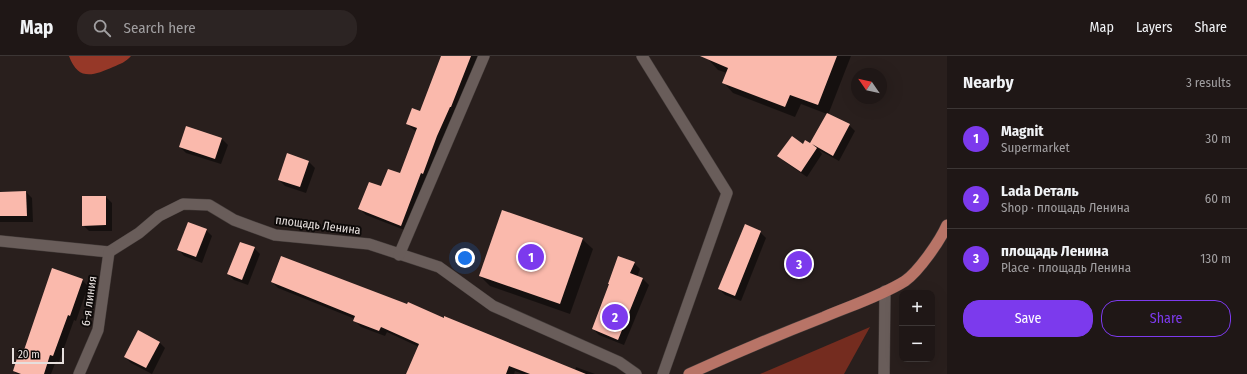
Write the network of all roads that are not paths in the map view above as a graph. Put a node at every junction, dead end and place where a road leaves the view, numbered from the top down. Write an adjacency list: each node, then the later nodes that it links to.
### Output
1 (484, 56): 6 (street)
2 (642, 56): 10 (street)
3 (946, 227): 7 (main road)
4 (0, 241): 5 (street)
5 (108, 252): 6 (street, площадь Ленина); 8 (street, 6-я линия)
6 (399, 255): 9 (street, площадь Ленина)
7 (885, 291): 11 (main road); 12 (street)
8 (79, 374)
9 (636, 374)
10 (662, 374)
11 (688, 374)
12 (884, 374)

